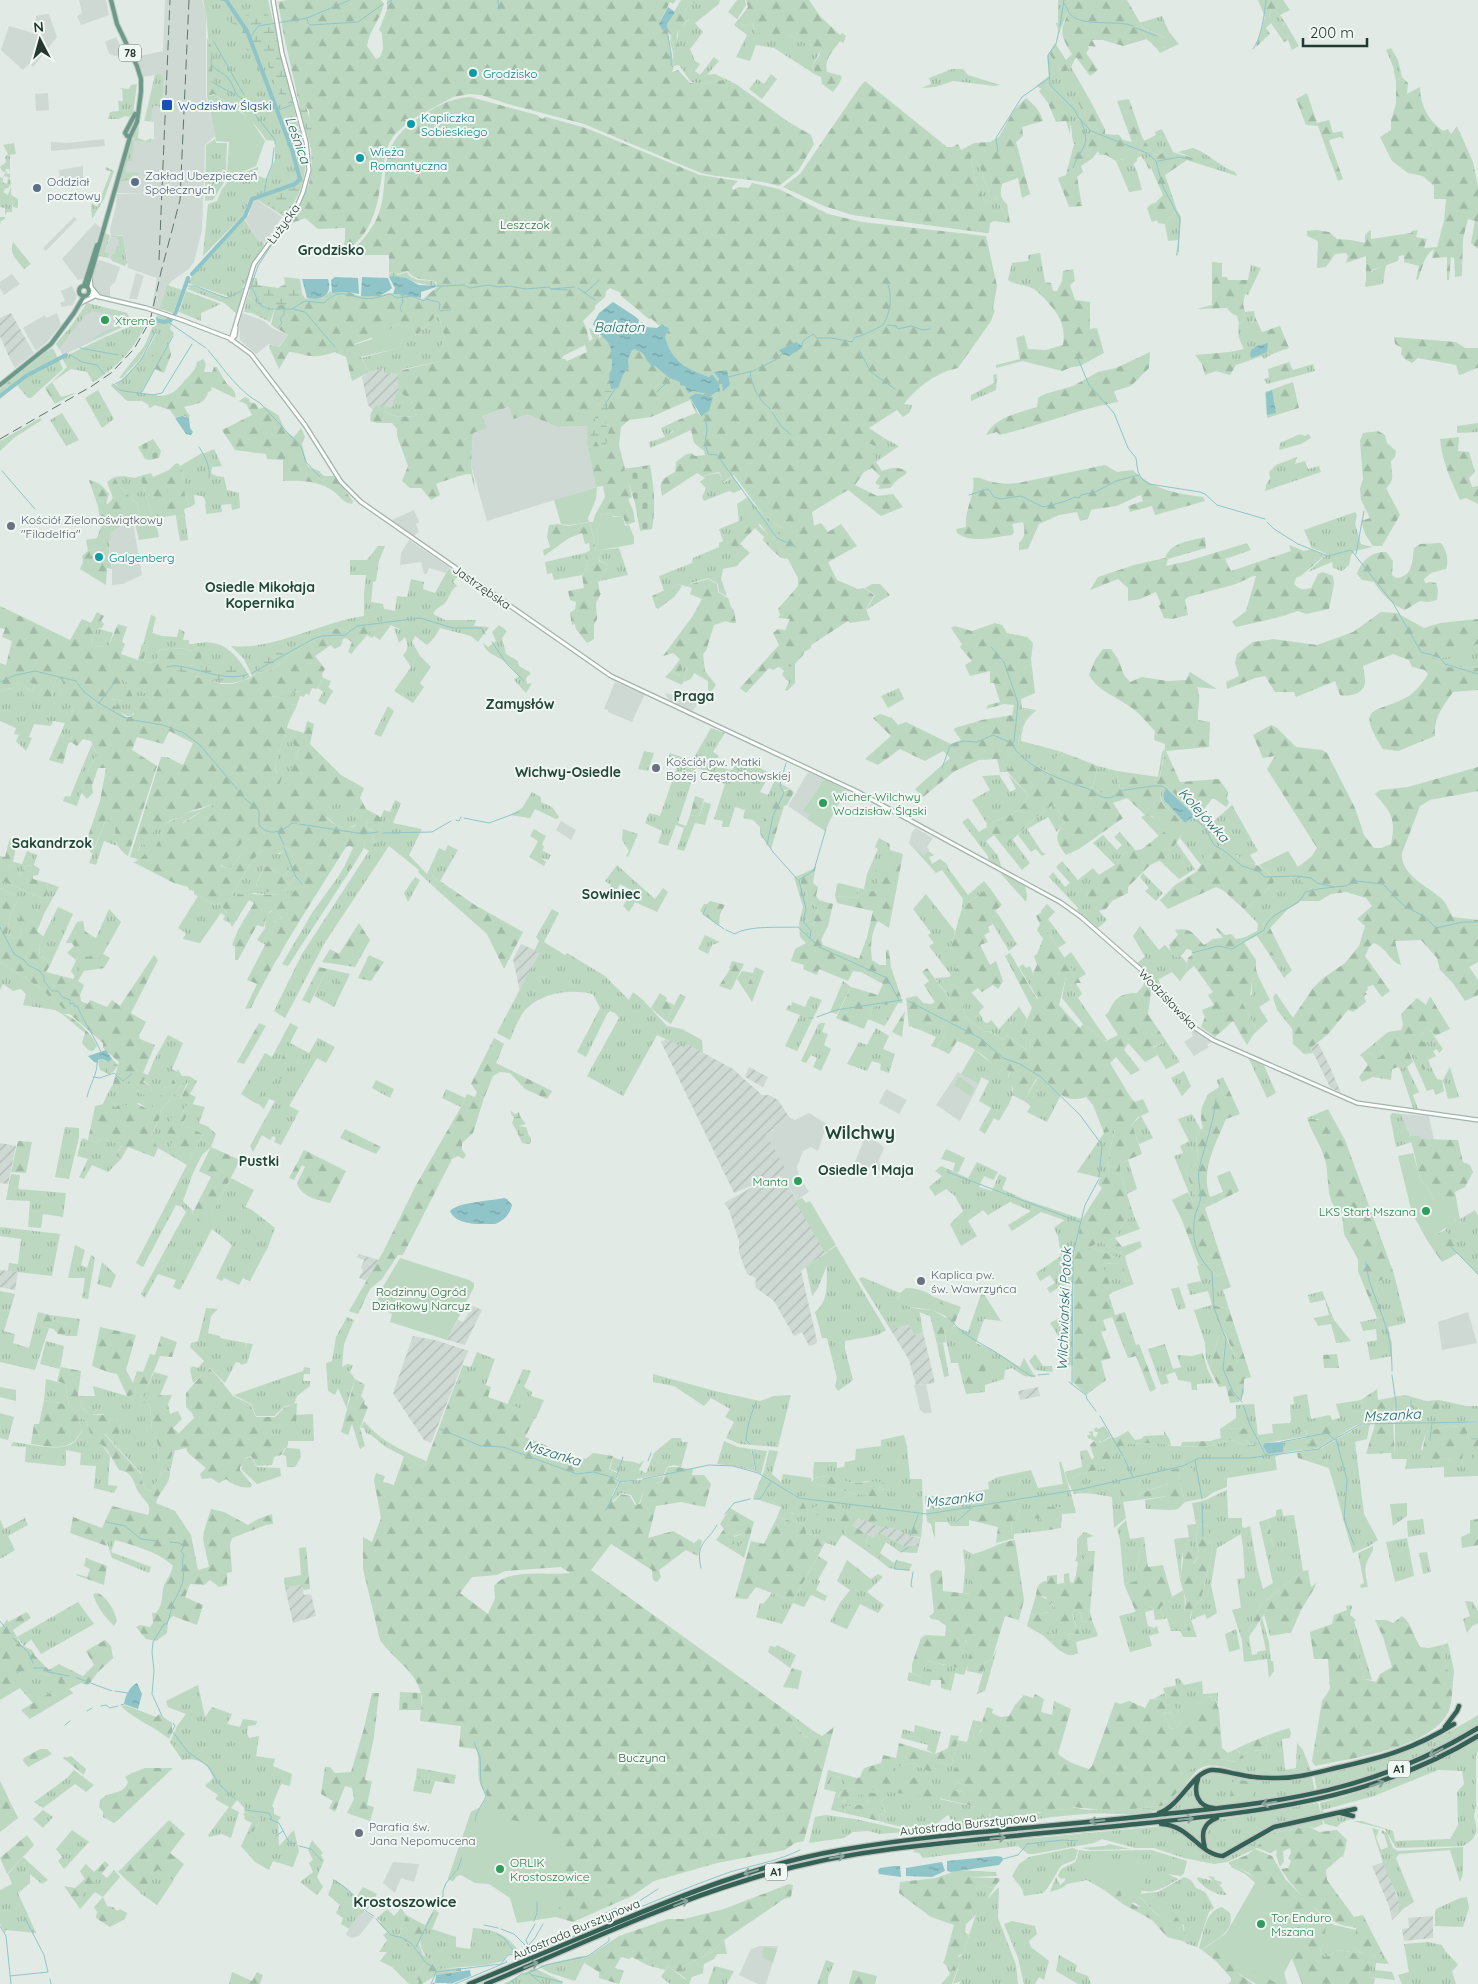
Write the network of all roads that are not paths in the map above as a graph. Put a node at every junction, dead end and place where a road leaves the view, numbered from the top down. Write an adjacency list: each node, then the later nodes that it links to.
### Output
1 (112, 0): 3 (main road, 78)
2 (273, 0): 10 (main road, Łużycka)
3 (128, 136): 4 (main road, 78); 5 (main road, 78)
4 (90, 278): 5 (main road, 78); 7 (main road)
5 (86, 291): 6 (main road, Jastrzębska); 7 (main road, Jastrzębska); 8 (main road, 78); 9 (main road, 78)
6 (94, 297): 7 (main road, Jastrzębska); 8 (main road)
7 (100, 298): 11 (main road, Jastrzębska, bridge)
8 (79, 304): 9 (main road, 78)
9 (70, 318): 14 (main road, 78)
10 (234, 335): 11 (main road); 12 (main road, Łużycka); 13 (main road)
11 (227, 337): 12 (main road, Jastrzębska)
12 (231, 340): 13 (main road, Jastrzębska)
13 (237, 343): 15 (main road, Jastrzębska)
14 (0, 384)
15 (914, 823): 16 (main road, Wodzisławska)
16 (1478, 1120)
17 (1459, 1706): 20 (highway)
18 (1454, 1724): 20 (highway)
19 (1478, 1728): 23 (highway, Autostrada Bursztynowa / A1, one-way to 23)
20 (1439, 1733): 22 (highway)
21 (1478, 1736): 26 (highway, Autostrada Bursztynowa / A1, one-way to 21)
22 (1200, 1776): 23 (highway); 28 (highway)
23 (1225, 1809): 28 (highway, Autostrada Bursztynowa / A1)
24 (1355, 1809): 25 (highway)
25 (1332, 1814): 27 (highway); 30 (highway)
26 (1227, 1815): 29 (highway, Autostrada Bursztynowa / A1, one-way to 26); 30 (highway)
27 (1353, 1816)
28 (1145, 1817): 31 (highway, Autostrada Bursztynowa / A1, one-way to 31)
29 (1145, 1823): 30 (highway); 32 (highway, Autostrada Bursztynowa / A1, one-way to 29)
30 (1205, 1849)
31 (469, 1984)
32 (486, 1984)

